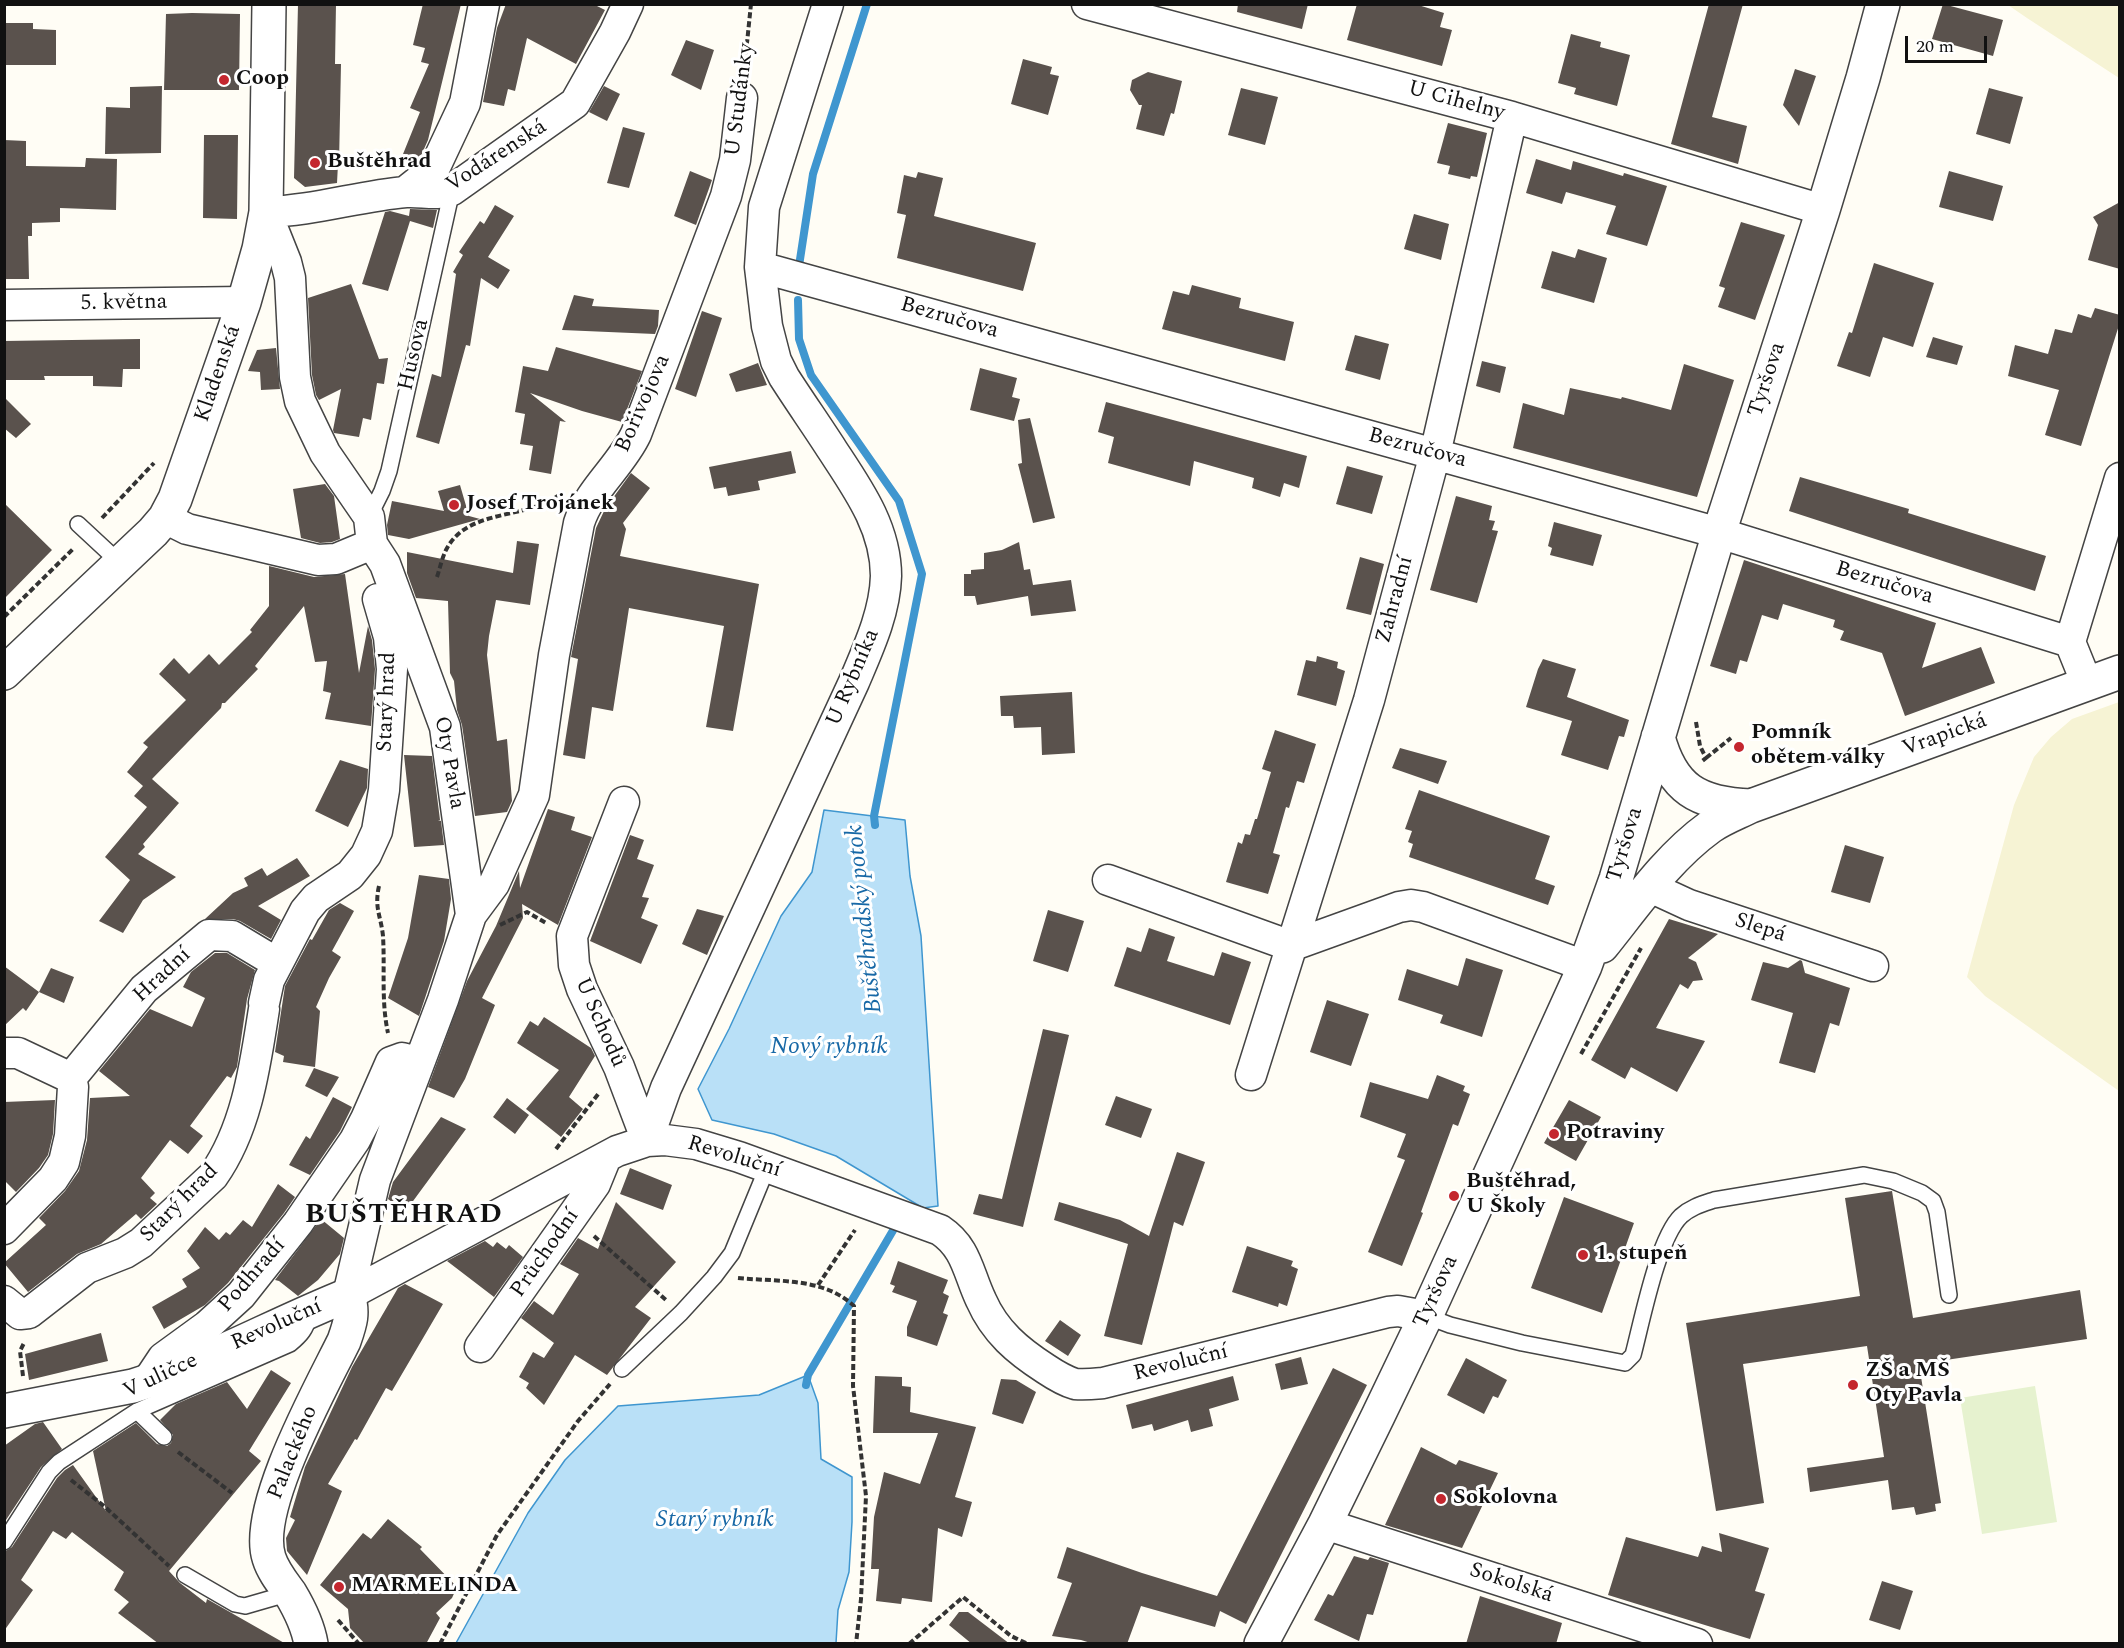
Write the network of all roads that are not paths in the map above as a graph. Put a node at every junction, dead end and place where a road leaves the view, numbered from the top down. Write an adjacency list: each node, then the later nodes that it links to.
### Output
1 (268, 4): 14 (street, Kladenská)
2 (484, 4): 10 (street)
3 (628, 4): 9 (street, Vodárenská)
4 (828, 4): 12 (street)
5 (1087, 4): 8 (street, U Cihelny)
6 (1883, 4): 13 (street, Tyršova)
7 (742, 98): 11 (street, U Studánky)
8 (1512, 117): 13 (street, U Cihelny); 18 (street, Zahradní)
9 (452, 190): 10 (street, Vodárenská); 22 (lane, Husova)
10 (405, 192): 14 (street, Vodárenská)
11 (726, 196): 12 (street); 34 (street, Bořivojova)
12 (764, 207): 15 (street, U Rybníka)
13 (1823, 210): 23 (street, Tyršova)
14 (266, 212): 16 (street, Kladenská); 22 (street, Oty Pavla)
15 (760, 267): 18 (street, Bezručova); 43 (street, U Rybníka)
16 (244, 302): 17 (street, 5. května); 20 (street, Kladenská)
17 (4, 305)
18 (1435, 454): 23 (street, Bezručova); 35 (street, Zahradní)
19 (2120, 478): 25 (street)
20 (165, 518): 22 (street); 24 (street, Kladenská)
21 (83, 529): 24 (lane)
22 (370, 530): 34 (street, Oty Pavla); 36 (street, Starý hrad)
23 (1719, 533): 25 (street, Bezručova); 29 (street, Tyršova)
24 (120, 563): 27 (street, Kladenská)
25 (2070, 642): 28 (street)
26 (2120, 672): 28 (street, Vrapická)
27 (4, 673)
28 (2087, 684): 31 (street, Vrapická)
29 (1658, 736): 31 (street); 37 (street, Tyršova)
30 (624, 802): 43 (street, U Schodů)
31 (1751, 806): 33 (street, Vrapická)
32 (1108, 880): 35 (street)
33 (1650, 887): 37 (street, Vrapická); 38 (street, Slepá)
34 (471, 915): 40 (street, Oty Pavla)
35 (1291, 946): 37 (street); 41 (street, Zahradní)
36 (277, 963): 42 (street, Hradní); 49 (street, Starý hrad)
37 (1586, 966): 50 (street, Tyršova)
38 (1873, 966)
39 (4, 1053): 42 (street)
40 (407, 1061): 47 (street, Oty Pavla); 53 (street, Podhradí)
41 (1251, 1075)
42 (71, 1077): 46 (street)
43 (647, 1141): 44 (street, Revoluční); 45 (street, Revoluční)
44 (606, 1157): 47 (street, Revoluční); 51 (street, Průchodní)
45 (767, 1167): 50 (street, Revoluční); 52 (lane)
46 (10, 1212)
47 (348, 1295): 53 (street, Revoluční); 59 (street, Palackého)
48 (1949, 1296): 50 (lane)
49 (4, 1301)
50 (1426, 1316): 56 (street, Tyršova)
51 (480, 1347)
52 (622, 1370)
53 (142, 1396): 54 (street, Revoluční); 55 (lane); 57 (lane, V uličce)
54 (4, 1411)
55 (164, 1437)
56 (1325, 1524): 61 (street, Tyršova); 62 (street, Sokolská)
57 (4, 1542)
58 (185, 1575): 59 (lane)
59 (290, 1593): 60 (street, Palackého)
60 (311, 1644)
61 (1262, 1644)
62 (1697, 1644)

